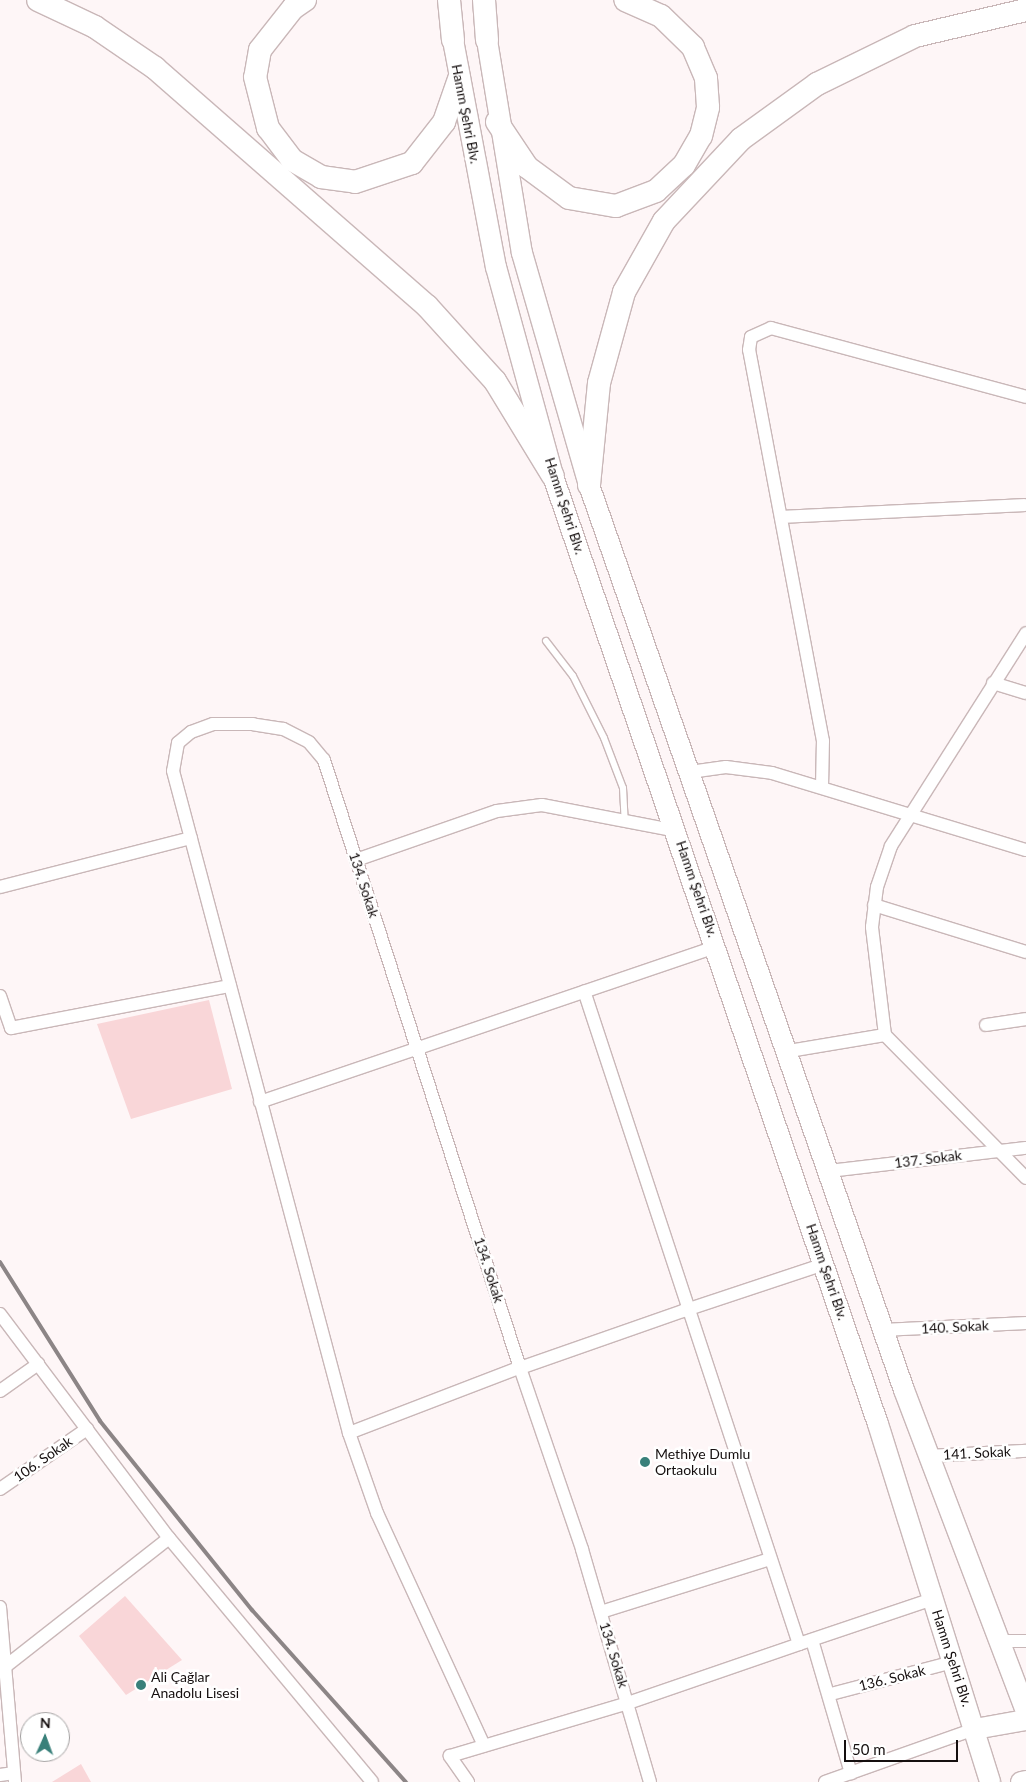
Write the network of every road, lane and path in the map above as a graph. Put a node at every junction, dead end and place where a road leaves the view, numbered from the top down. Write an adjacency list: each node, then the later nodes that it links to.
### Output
1 (38, 0): 14 (highway)
2 (305, 0): 11 (highway)
3 (449, 0): 9 (highway)
4 (484, 0): 10 (highway)
5 (625, 0): 12 (highway)
6 (1001, 0): 7 (highway)
7 (1026, 1)
8 (1026, 10): 15 (highway)
9 (453, 40): 11 (main road, Hamm Şehri Blv.)
10 (487, 40): 12 (main road, Hamm Şehri Blv.)
11 (459, 79): 14 (main road, Hamm Şehri Blv.)
12 (497, 122): 15 (main road, Hamm Şehri Blv.)
13 (1026, 397): 17 (street)
14 (553, 476): 26 (main road, Hamm Şehri Blv.)
15 (589, 485): 22 (main road, Hamm Şehri Blv.)
16 (1026, 506): 17 (street)
17 (781, 517): 23 (street)
18 (1026, 633): 20 (street)
19 (546, 641): 25 (lane)
20 (993, 684): 21 (street); 24 (street)
21 (1026, 693)
22 (690, 772): 23 (street); 41 (main road, Hamm Şehri Blv.)
23 (822, 788): 24 (street)
24 (908, 813): 28 (street); 31 (street)
25 (625, 821): 26 (street); 29 (street)
26 (677, 831): 32 (main road, Hamm Şehri Blv.)
27 (191, 838): 29 (street, 134. Sokak); 30 (street); 34 (street)
28 (1026, 850)
29 (356, 860): 40 (street, 134. Sokak)
30 (0, 887)
31 (874, 905): 33 (street); 39 (street)
32 (716, 947): 35 (street); 47 (main road, Hamm Şehri Blv.)
33 (1026, 952)
34 (230, 986): 36 (street); 42 (street)
35 (584, 991): 40 (street); 48 (street)
36 (0, 996)
37 (1026, 1019): 38 (street)
38 (986, 1025)
39 (885, 1035): 41 (street); 44 (street)
40 (418, 1048): 42 (street); 53 (street, 134. Sokak)
41 (789, 1051): 45 (main road, Hamm Şehri Blv.)
42 (260, 1102): 56 (street)
43 (1026, 1148): 44 (street, 137. Sokak)
44 (1002, 1150): 45 (street, 137. Sokak); 46 (street)
45 (829, 1171): 51 (main road, Hamm Şehri Blv.)
46 (1026, 1178)
47 (824, 1264): 48 (street); 62 (main road, Hamm Şehri Blv.)
48 (687, 1310): 53 (street); 61 (street)
49 (0, 1314): 52 (street)
50 (1026, 1323): 51 (street, 140. Sokak)
51 (883, 1330): 58 (main road, Hamm Şehri Blv.)
52 (38, 1364): 54 (street); 55 (street)
53 (520, 1368): 56 (street); 64 (street, 134. Sokak)
54 (0, 1391)
55 (87, 1429): 59 (street, 106. Sokak); 60 (street)
56 (349, 1433): 76 (street)
57 (1026, 1451): 58 (street, 141. Sokak)
58 (929, 1456): 66 (main road, Hamm Şehri Blv.)
59 (0, 1490)
60 (169, 1538): 70 (street); 81 (street)
61 (770, 1559): 64 (street); 68 (street)
62 (933, 1599): 65 (street); 69 (main road, Hamm Şehri Blv.)
63 (0, 1607): 70 (street)
64 (601, 1612): 72 (street, 134. Sokak)
65 (812, 1640): 68 (street); 71 (street)
66 (999, 1641): 67 (street); 73 (main road, Hamm Şehri Blv.)
67 (1026, 1641)
68 (799, 1644): 72 (street)
69 (953, 1662): 71 (street, 136. Sokak); 75 (main road, Hamm Şehri Blv.)
70 (6, 1666): 79 (street)
71 (831, 1694): 77 (street)
72 (628, 1703): 76 (street); 83 (street, 134. Sokak)
73 (1026, 1712)
74 (1026, 1720): 75 (main road)
75 (974, 1729): 77 (street); 85 (main road, Hamm Şehri Blv.)
76 (484, 1746): 82 (street)
77 (851, 1773): 84 (street)
78 (0, 1775): 79 (street)
79 (15, 1778)
80 (1026, 1781): 86 (main road)
81 (372, 1782)
82 (468, 1782)
83 (650, 1782)
84 (826, 1782)
85 (990, 1782)
86 (1021, 1782)

